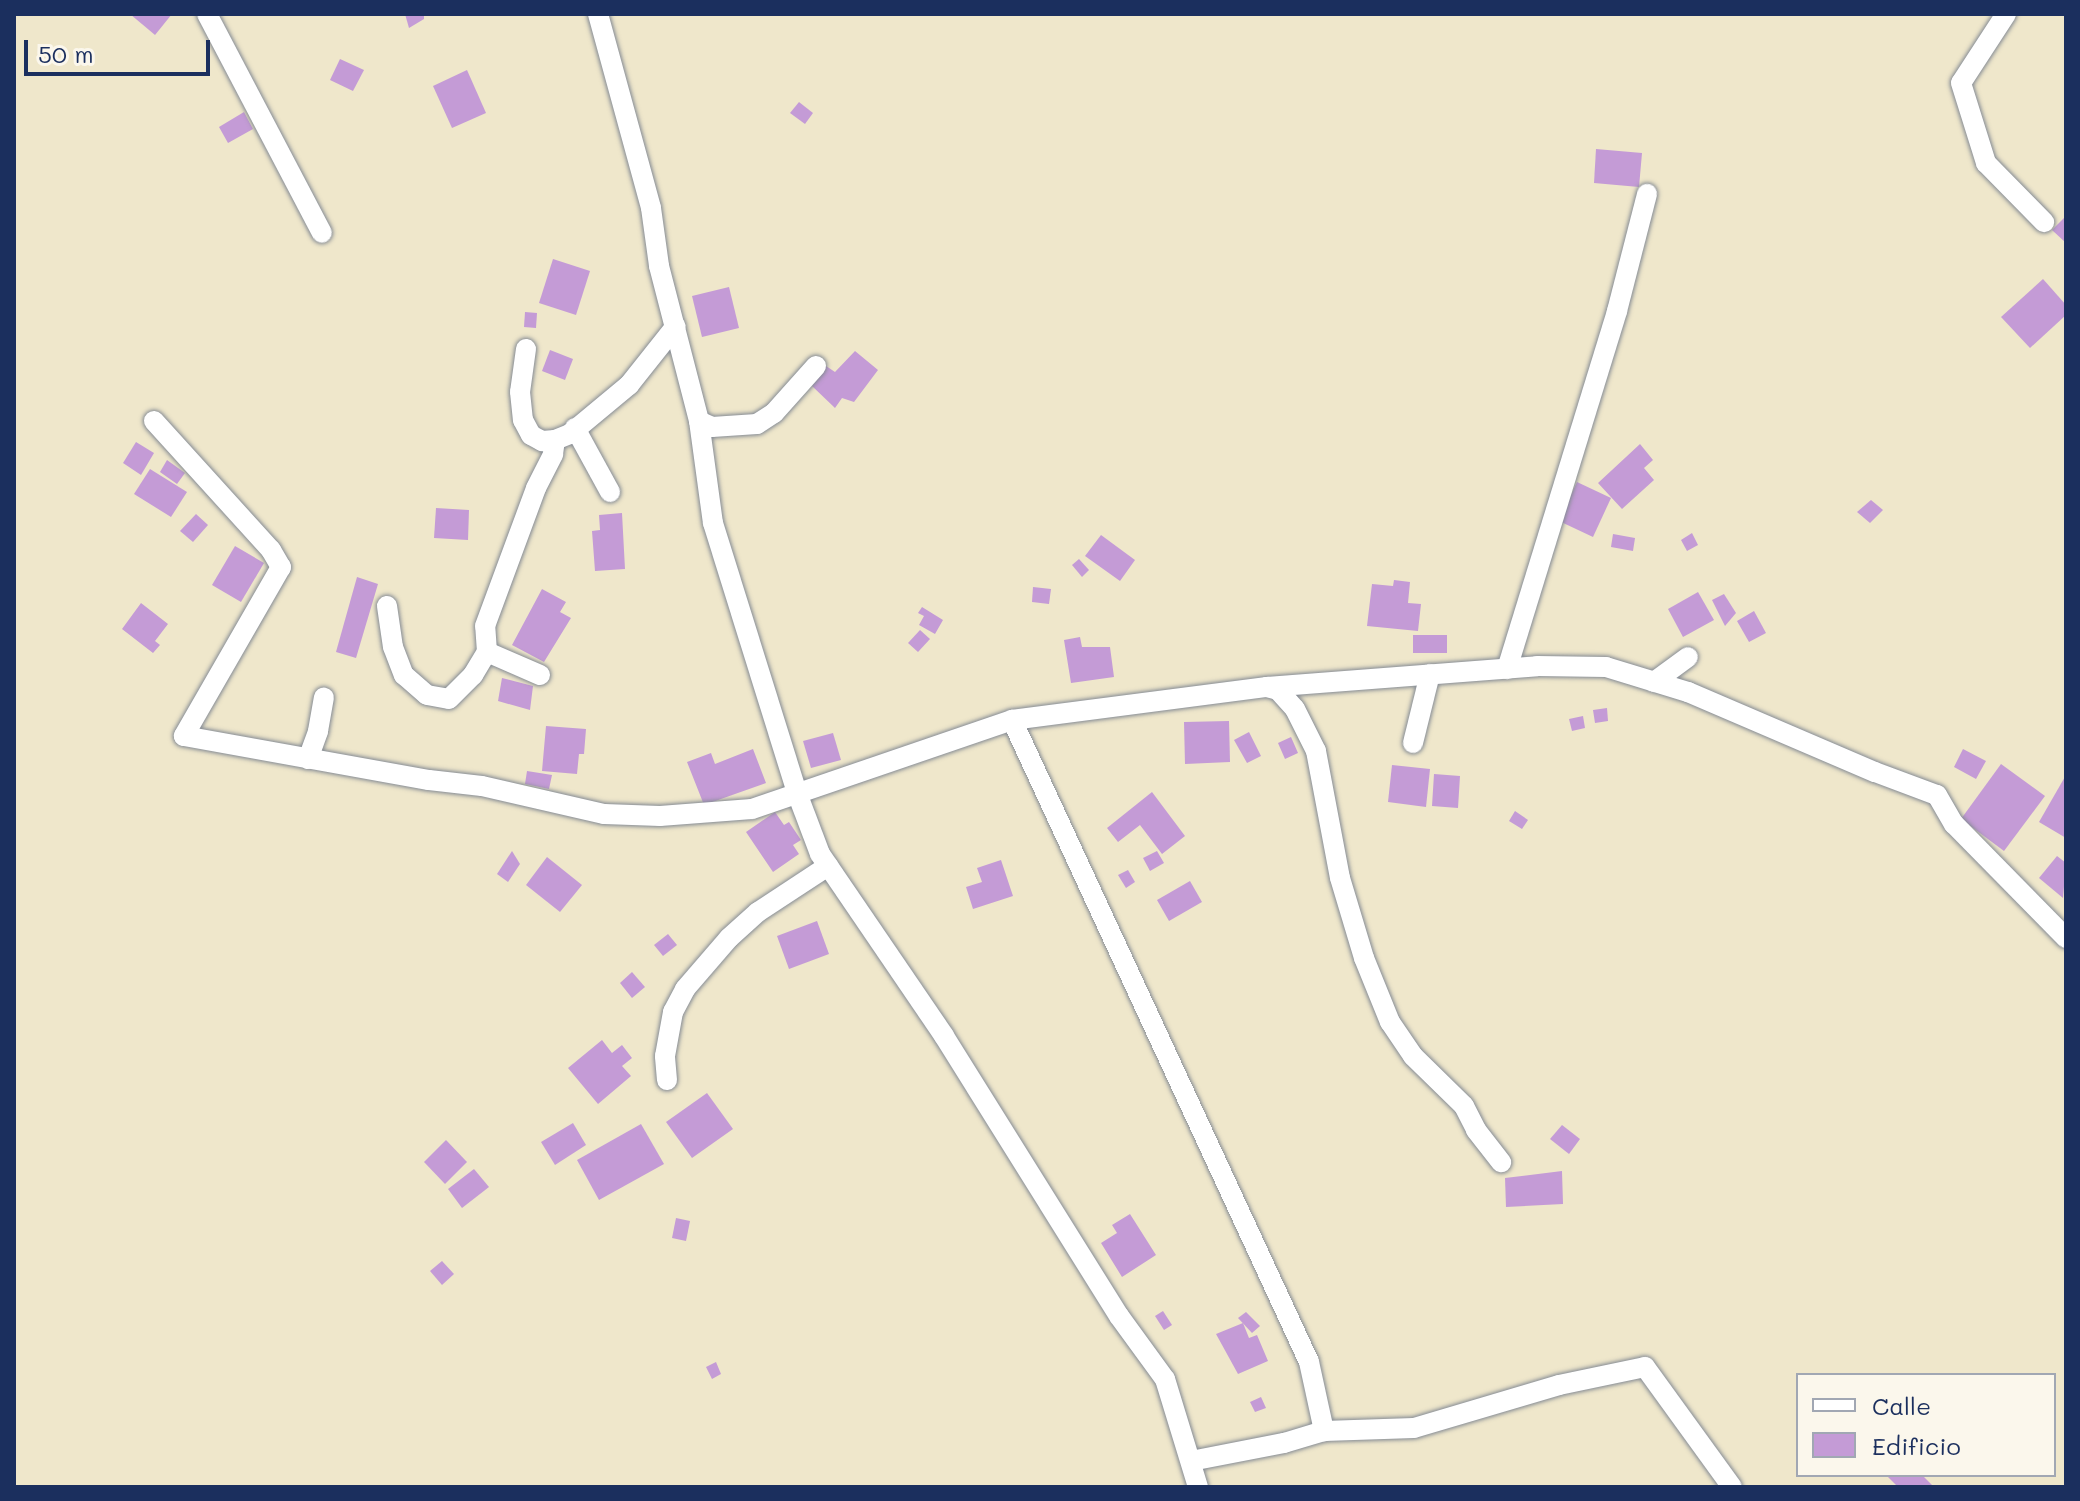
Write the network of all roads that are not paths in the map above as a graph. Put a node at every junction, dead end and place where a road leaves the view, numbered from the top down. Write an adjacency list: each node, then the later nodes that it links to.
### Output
1 (207, 14): 6 (street)
2 (598, 14): 7 (street)
3 (2006, 14): 5 (street)
4 (1647, 194): 18 (street)
5 (2044, 222)
6 (322, 233)
7 (676, 326): 11 (street); 12 (street)
8 (526, 349): 13 (street)
9 (816, 366): 11 (street)
10 (154, 421): 26 (street)
11 (699, 421): 27 (street)
12 (575, 428): 13 (street); 14 (street)
13 (555, 440): 16 (street)
14 (610, 492)
15 (387, 606): 16 (street)
16 (487, 652): 20 (street)
17 (1688, 657): 21 (street)
18 (1507, 669): 19 (street); 21 (street)
19 (1430, 674): 22 (street); 25 (street)
20 (540, 675)
21 (1654, 682): 29 (street)
22 (1267, 687): 24 (street); 31 (street)
23 (324, 698): 26 (street)
24 (1012, 720): 27 (street); 32 (street)
25 (1413, 743)
26 (308, 759): 27 (street)
27 (797, 793): 28 (street)
28 (828, 866): 30 (street); 33 (street)
29 (2066, 938)
30 (667, 1080)
31 (1501, 1162)
32 (1324, 1431): 33 (street); 35 (street)
33 (1191, 1461): 34 (street)
34 (1198, 1487)
35 (1732, 1487)

